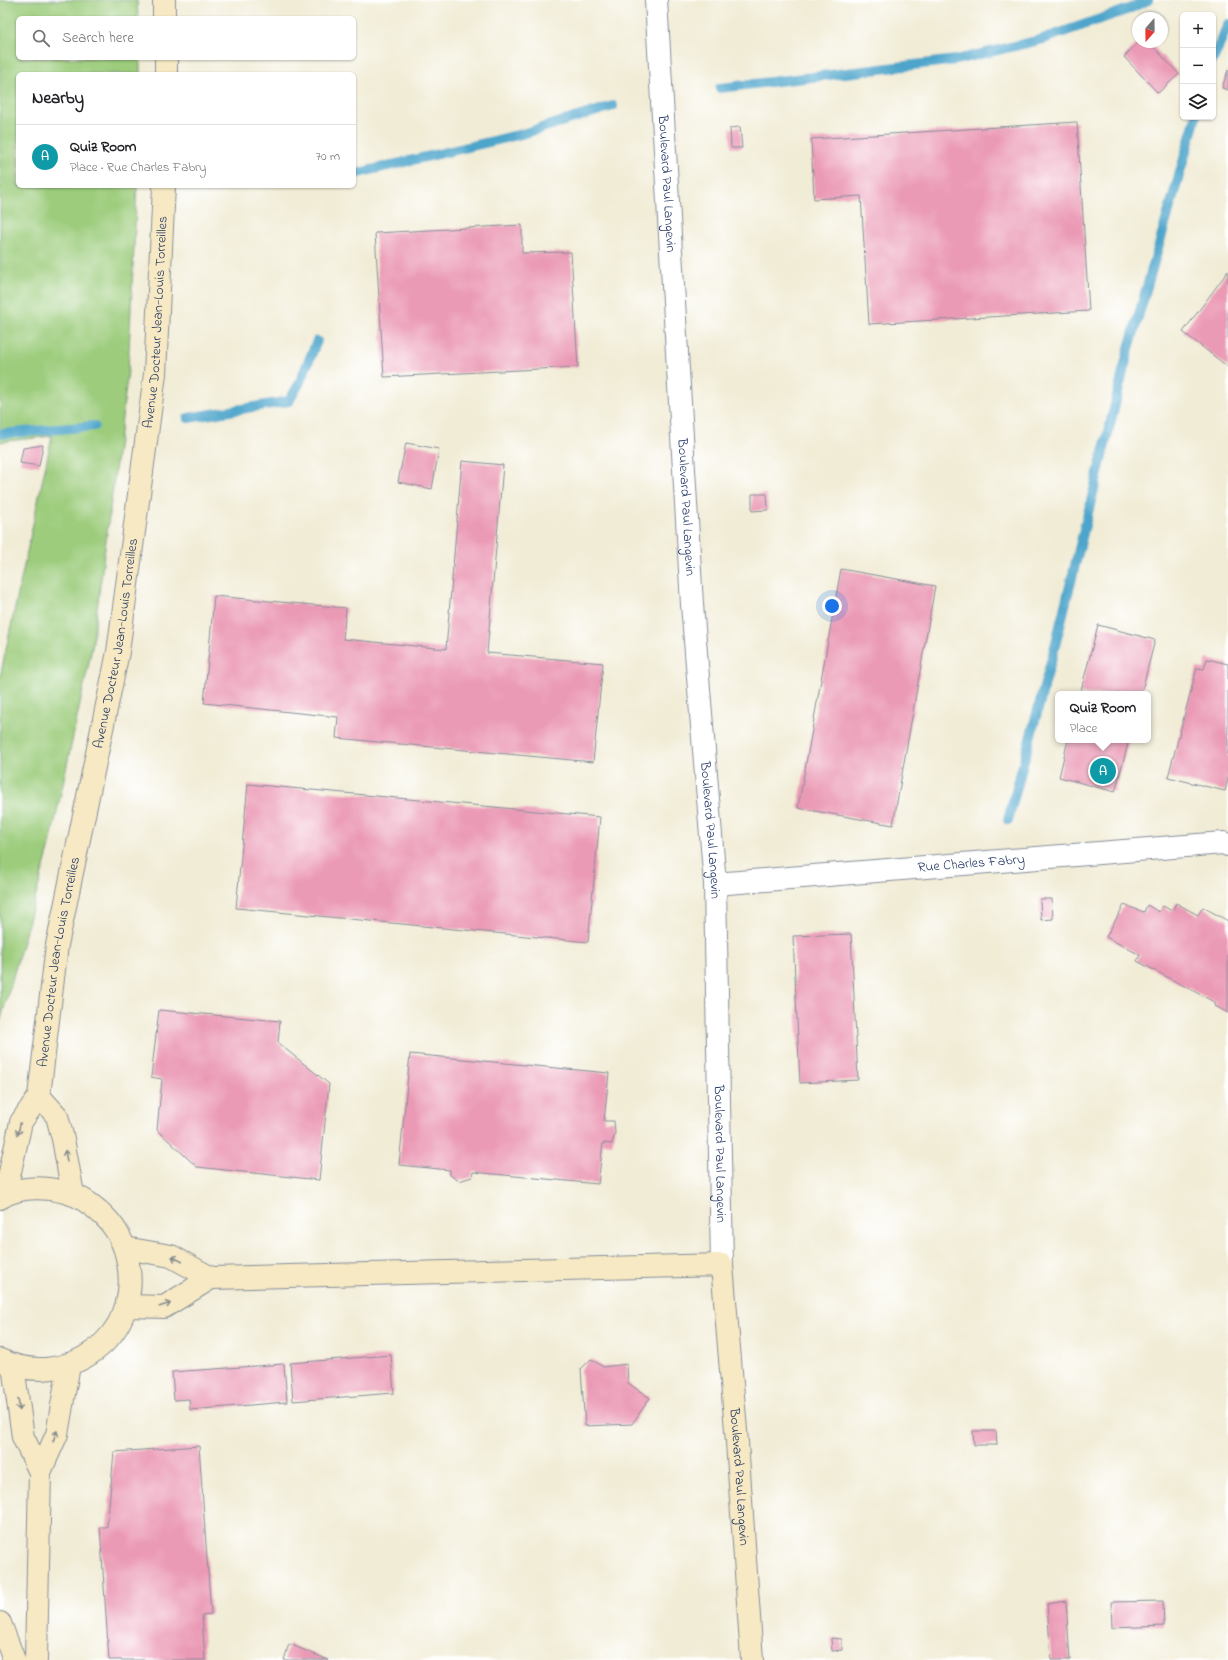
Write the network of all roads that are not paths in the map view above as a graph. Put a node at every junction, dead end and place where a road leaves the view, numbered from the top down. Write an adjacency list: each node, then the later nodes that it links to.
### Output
1 (164, 0): 3 (main road)
2 (656, 0): 8 (street, Boulevard Paul Langevin)
3 (164, 16)
4 (166, 60): 5 (main road)
5 (166, 72)
6 (164, 188): 9 (main road, Avenue Docteur Jean-Louis Torreilles)
7 (1228, 844): 8 (street, Rue Charles Fabry)
8 (715, 884): 13 (street, Boulevard Paul Langevin)
9 (39, 1096): 10 (main road, one-way to 9); 11 (main road, Avenue Docteur Jean-Louis Torreilles, one-way to 11)
10 (73, 1194): 11 (main road); 12 (main road)
11 (3, 1196)
12 (125, 1248): 14 (main road, one-way to 12); 15 (main road)
13 (722, 1265): 14 (main road); 22 (main road, Boulevard Paul Langevin)
14 (211, 1278): 15 (main road, one-way to 14)
15 (127, 1306): 17 (main road)
16 (7, 1363): 17 (main road); 18 (main road, one-way to 18)
17 (69, 1365): 18 (main road, one-way to 17)
18 (40, 1472): 21 (main road)
19 (0, 1623): 20 (main road)
20 (14, 1660)
21 (36, 1660)
22 (752, 1660)

